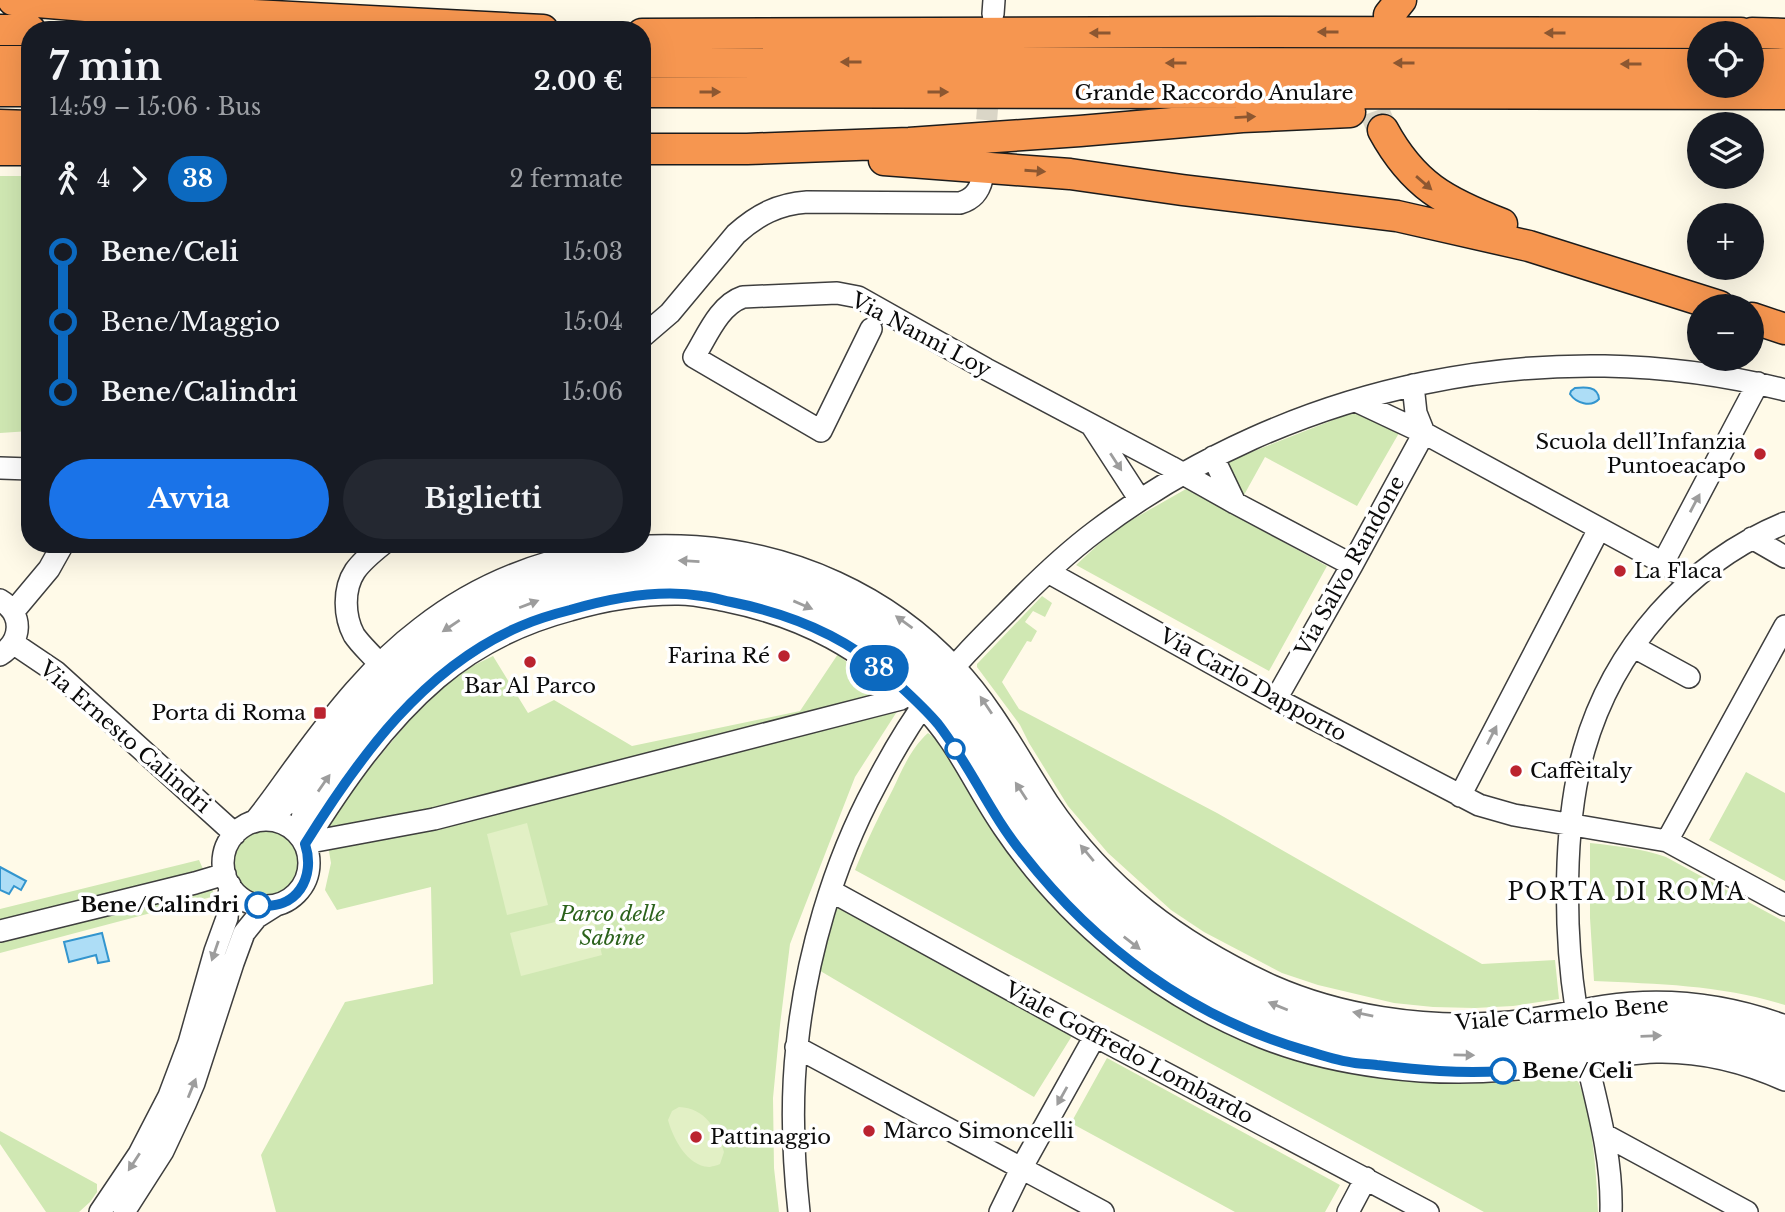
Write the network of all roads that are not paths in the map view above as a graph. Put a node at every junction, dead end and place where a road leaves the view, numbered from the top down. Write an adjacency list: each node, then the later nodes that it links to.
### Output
1 (13, 0): 2 (highway)
2 (369, 21)
3 (0, 30): 4 (highway)
4 (21, 30)
5 (1687, 33): 7 (highway, one-way to 7)
6 (1764, 33): 8 (highway)
7 (651, 34)
8 (1785, 34)
9 (0, 61): 10 (highway)
10 (21, 61)
11 (651, 62): 12 (highway, Grande Raccordo Anulare, one-way to 11)
12 (1687, 64)
13 (1764, 64): 14 (highway)
14 (1785, 64)
15 (0, 91): 16 (highway)
16 (21, 91)
17 (651, 92): 18 (highway, Grande Raccordo Anulare, one-way to 18)
18 (1687, 93)
19 (1764, 94): 20 (highway, Grande Raccordo Anulare)
20 (1785, 94)
21 (1701, 98): 26 (highway, one-way to 21)
22 (0, 125): 23 (highway)
23 (21, 126)
24 (1382, 130): 31 (highway, one-way to 31)
25 (651, 149): 26 (highway)
26 (747, 149): 30 (highway, one-way to 30)
27 (0, 150): 28 (highway)
28 (21, 150)
29 (982, 179): 35 (street)
30 (1264, 200): 31 (highway); 33 (highway)
31 (1681, 293): 32 (highway)
32 (1687, 295)
33 (1687, 315)
34 (1764, 322): 37 (highway)
35 (651, 329)
36 (871, 329): 44 (street, Via Nanni Loy)
37 (1785, 329)
38 (1764, 342): 39 (highway)
39 (1785, 349)
40 (1758, 383): 41 (street); 42 (street); 58 (street, one-way to 40)
41 (1413, 385): 43 (street); 45 (street)
42 (1785, 390)
43 (1356, 401): 45 (street); 46 (street)
44 (1091, 424): 49 (street, Via Nanni Loy); 50 (street, Via Nanni Loy, one-way to 50)
45 (1424, 433): 53 (street); 59 (street, Via Salvo Randone)
46 (1213, 457): 49 (street); 51 (street)
47 (0, 468): 48 (street)
48 (21, 469)
49 (1184, 474): 50 (street); 51 (street, Via Nanni Loy)
50 (1140, 500): 60 (street)
51 (1235, 503): 59 (street, Via Nanni Loy)
52 (1785, 523): 54 (street)
53 (1599, 529): 58 (street); 72 (street, one-way to 53)
54 (1752, 538): 57 (street); 61 (street)
55 (58, 553): 63 (street, Via Ernesto Calindri)
56 (373, 553): 67 (street)
57 (1785, 557)
58 (1663, 563): 61 (street)
59 (1352, 565): 71 (street, Via Salvo Randone)
60 (1048, 572): 69 (street); 71 (street, Via Carlo Dapporto)
61 (1690, 581): 65 (street)
62 (778, 587): 69 (street, Viale Carmelo Bene); 69 (street, Viale Carmelo Bene); 73 (street, Viale Carmelo Bene, one-way to 73); 78 (street, Viale Carmelo Bene, one-way to 62)
63 (7, 606): 66 (street, Via Ernesto Calindri)
64 (1785, 626): 77 (street)
65 (1634, 647): 68 (street); 75 (street)
66 (7, 649): 76 (street, Via Ernesto Calindri)
67 (376, 660)
68 (1689, 677)
69 (939, 686): 74 (street, Viale Carmelo Bene, one-way to 69); 79 (street, Viale Carmelo Bene); 80 (street, Viale Carmelo Bene); 82 (street)
70 (901, 699): 78 (street)
71 (1276, 699): 72 (street, Via Carlo Dapporto)
72 (1460, 796): 75 (street, Via Carlo Dapporto)
73 (259, 821): 76 (street); 78 (street)
74 (1063, 824): 80 (street); 86 (street, Viale Carmelo Bene, one-way to 74)
75 (1572, 825): 77 (street, Via Carlo Dapporto); 89 (street)
76 (235, 834): 81 (street)
77 (1667, 841): 84 (street, Via Carlo Dapporto)
78 (305, 844): 83 (street)
79 (1020, 852): 80 (street); 93 (street, Viale Carmelo Bene, one-way to 93)
80 (1055, 854): 93 (street, Viale Carmelo Bene)
81 (227, 879): 83 (street); 85 (street); 99 (street, one-way to 99)
82 (831, 891): 90 (street, Viale Goffredo Lombardo); 92 (street)
83 (276, 905): 100 (street, one-way to 83)
84 (1785, 905)
85 (0, 930)
86 (1410, 1022): 89 (street, Viale Carmelo Bene); 93 (street)
87 (1785, 1026): 88 (street, Viale Carmelo Bene)
88 (1726, 1034): 89 (street, Viale Carmelo Bene, one-way to 88); 89 (street, Viale Carmelo Bene); 91 (street, Viale Carmelo Bene); 94 (street, Viale Carmelo Bene); 95 (street, Viale Carmelo Bene)
89 (1582, 1035): 93 (street, Viale Carmelo Bene); 96 (street)
90 (1095, 1036): 97 (street, one-way to 97); 98 (street, Viale Goffredo Lombardo)
91 (1785, 1044)
92 (796, 1047): 97 (street); 101 (street)
93 (1397, 1051)
94 (1785, 1062)
95 (1785, 1080)
96 (1605, 1135): 106 (street); 107 (street)
97 (1022, 1167): 102 (street); 103 (street)
98 (1366, 1178): 104 (street); 105 (street, Viale Goffredo Lombardo)
99 (100, 1212)
100 (124, 1212)
101 (799, 1212)
102 (1000, 1212)
103 (1103, 1212)
104 (1348, 1212)
105 (1428, 1212)
106 (1611, 1212)
107 (1747, 1212)

